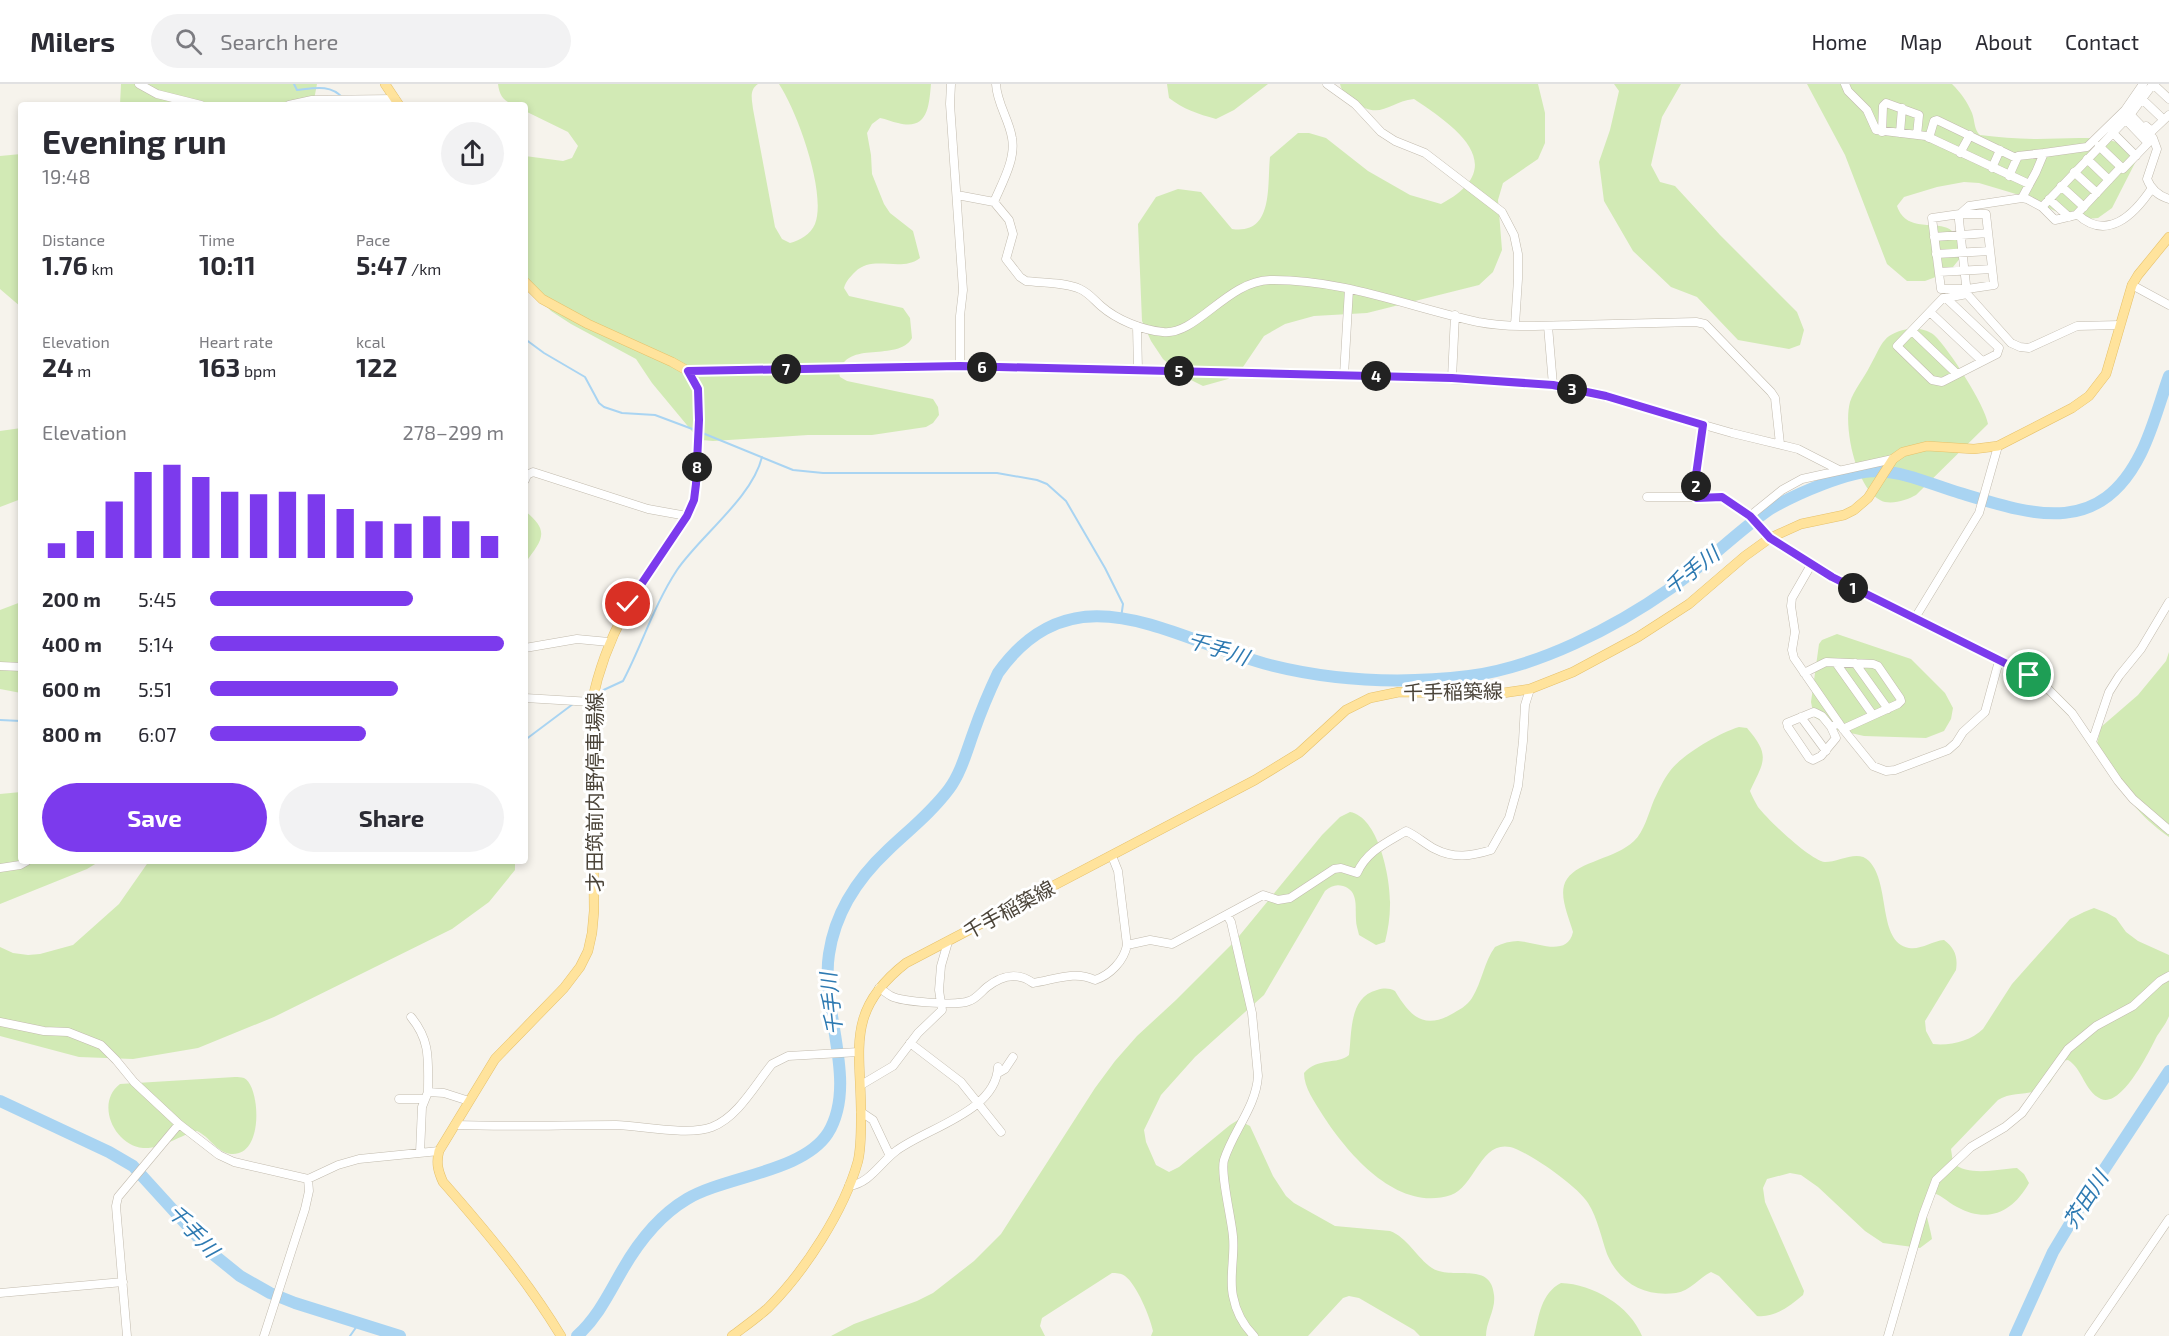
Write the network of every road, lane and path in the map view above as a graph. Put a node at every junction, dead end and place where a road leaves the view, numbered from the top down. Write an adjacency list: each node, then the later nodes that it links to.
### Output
1 (139, 84): 11 (street)
2 (385, 84): 13 (main road)
3 (951, 84): 39 (street)
4 (996, 84): 43 (street)
5 (1327, 84): 68 (street)
6 (1845, 84): 17 (street)
7 (2143, 84): 15 (street)
8 (2153, 84): 9 (street); 10 (street)
9 (2142, 99): 15 (street); 16 (street)
10 (2169, 99)
11 (189, 102)
12 (303, 102): 13 (street)
13 (397, 102)
14 (1902, 108): 17 (street); 19 (street); 20 (street)
15 (2128, 114): 16 (street); 18 (street); 26 (street); 27 (street); 37 (street)
16 (2166, 117)
17 (1882, 132): 19 (street)
18 (2112, 132): 23 (street); 27 (street)
19 (1900, 133): 20 (street)
20 (1917, 135): 22 (street)
21 (1970, 135): 22 (street); 24 (street); 25 (street)
22 (1929, 138): 25 (street)
23 (2099, 146): 29 (street); 30 (street)
24 (2000, 150): 28 (street); 31 (street)
25 (1960, 153): 31 (street)
26 (2044, 153): 28 (street); 35 (street)
27 (2136, 156): 30 (street)
28 (2016, 158): 33 (street)
29 (2087, 159): 32 (street); 34 (street)
30 (2121, 167): 34 (street)
31 (1992, 168): 33 (street)
32 (2074, 172): 36 (street); 38 (street)
33 (2009, 176): 35 (street)
34 (2109, 180): 38 (street)
35 (2029, 184): 40 (street)
36 (2061, 186): 41 (street); 45 (street)
37 (2152, 188): 42 (street); 47 (street)
38 (2097, 193): 45 (street)
39 (957, 195): 43 (street); 72 (street)
40 (2022, 198): 44 (street); 46 (street)
41 (2049, 199): 44 (street); 47 (street)
42 (2169, 199)
43 (994, 202): 67 (street)
44 (2042, 207): 47 (street)
45 (2084, 207): 47 (street)
46 (1960, 214): 48 (street); 49 (street); 50 (street)
47 (2073, 216)
48 (1988, 232): 49 (street); 52 (street)
49 (1961, 235): 50 (street); 53 (street)
50 (1934, 237): 54 (street)
51 (2169, 237): 59 (main road)
52 (1990, 251): 53 (street); 55 (street)
53 (1963, 253): 54 (street); 56 (street)
54 (1936, 254): 57 (street)
55 (1992, 269): 56 (street); 61 (street)
56 (1965, 270): 57 (street); 61 (street)
57 (1939, 272): 61 (street)
58 (528, 285): 74 (main road)
59 (2133, 285): 63 (street); 66 (main road)
60 (1349, 289): 65 (street); 67 (street); 76 (street)
61 (1967, 291): 62 (street); 66 (street)
62 (1946, 298): 64 (street); 71 (street)
63 (2169, 305)
64 (1930, 312): 70 (street); 71 (street)
65 (1455, 315): 68 (street); 77 (street)
66 (2120, 325): 81 (main road)
67 (1137, 326): 73 (street)
68 (1515, 326): 69 (street)
69 (1548, 326): 78 (street); 80 (street)
70 (1911, 331): 75 (street); 75 (street)
71 (1982, 361): 75 (street)
72 (960, 366): 73 (street); 74 (street)
73 (1138, 370): 76 (street)
74 (688, 371): 87 (main road, 才田筑前内野停車場線)
75 (1957, 374)
76 (1344, 375): 77 (street)
77 (1452, 378): 78 (street)
78 (1553, 385): 79 (street)
79 (1703, 425): 80 (street); 86 (street)
80 (1780, 444): 83 (street)
81 (1998, 446): 82 (main road); 92 (street)
82 (1890, 463): 83 (street); 89 (main road, 千手稲築線)
83 (1839, 470): 88 (street)
84 (528, 475): 87 (street)
85 (1647, 497): 86 (street)
86 (1697, 498): 88 (street)
87 (687, 516): 93 (main road, 才田筑前内野停車場線)
88 (1751, 517): 89 (street)
89 (1768, 536): 90 (street); 101 (main road, 千手稲築線)
90 (1811, 565): 92 (street); 100 (street)
91 (2169, 602): 108 (street)
92 (1915, 618): 95 (street)
93 (609, 642): 94 (street); 103 (main road, 才田筑前内野停車場線)
94 (528, 647)
95 (2000, 661): 107 (street); 108 (street)
96 (1836, 663): 97 (street); 100 (street); 105 (street)
97 (1855, 663): 104 (street); 104 (street)
98 (0, 666): 99 (street)
99 (18, 667)
100 (1804, 673): 107 (street)
101 (1530, 689): 111 (main road, 千手稲築線); 114 (street)
102 (528, 698): 103 (street)
103 (592, 702): 128 (main road, 才田筑前内野停車場線)
104 (1888, 709): 105 (street)
105 (1873, 715): 107 (street)
106 (1801, 717): 107 (street); 109 (street); 109 (street)
107 (1838, 726): 109 (street)
108 (2092, 742): 110 (street)
109 (1826, 751)
110 (2169, 830)
111 (1112, 856): 115 (main road, 千手稲築線); 116 (street)
112 (22, 864): 113 (street)
113 (0, 868)
114 (1227, 915): 116 (street); 146 (street)
115 (948, 942): 118 (main road, 千手稲築線); 119 (street)
116 (1127, 945): 119 (street)
117 (2169, 976): 147 (street)
118 (879, 988): 119 (street); 123 (main road, 千手稲築線)
119 (942, 1003): 122 (street)
120 (411, 1017): 126 (street)
121 (0, 1022): 131 (street)
122 (910, 1043): 125 (street); 129 (street)
123 (860, 1052): 125 (main road, 千手稲築線); 132 (street)
124 (1013, 1057): 129 (street)
125 (861, 1086): 130 (main road, 千手稲築線)
126 (427, 1095): 127 (street); 128 (street); 135 (street)
127 (399, 1099)
128 (469, 1101): 132 (main road, 才田筑前内野停車場線)
129 (978, 1103): 133 (street); 136 (street)
130 (861, 1112): 136 (street); 138 (main road, 千手稲築線)
131 (179, 1124): 137 (street); 140 (street)
132 (455, 1125): 134 (main road, 才田筑前内野停車場線)
133 (1001, 1132)
134 (439, 1150): 135 (street); 144 (main road)
135 (420, 1153): 137 (street)
136 (890, 1156): 138 (street)
137 (308, 1179): 143 (street)
138 (849, 1186): 145 (main road, 千手稲築線)
139 (2169, 1219): 148 (street)
140 (123, 1282): 141 (street); 142 (street)
141 (0, 1293)
142 (127, 1336)
143 (264, 1336)
144 (561, 1336)
145 (732, 1336)
146 (1254, 1336)
147 (1888, 1336)
148 (2089, 1336)

